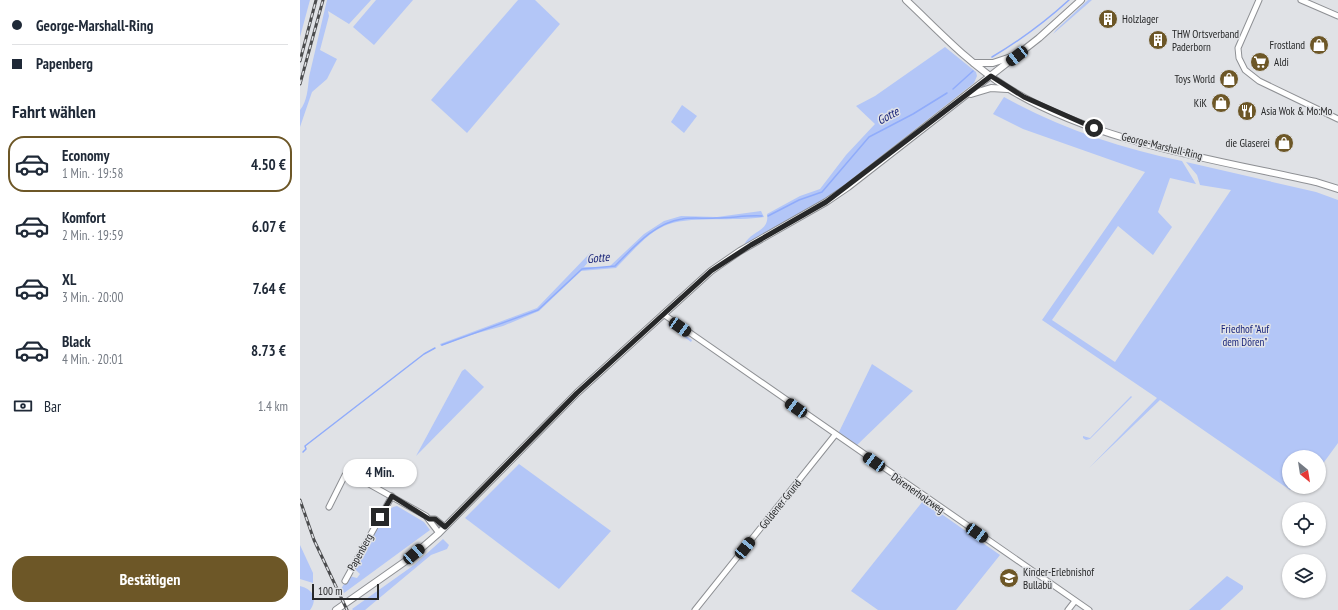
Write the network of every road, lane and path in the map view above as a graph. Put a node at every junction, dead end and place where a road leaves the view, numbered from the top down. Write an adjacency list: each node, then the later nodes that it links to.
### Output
1 (906, 0): 7 (main road, George-Marshall-Ring)
2 (1081, 0): 6 (main road)
3 (1259, 0): 11 (street)
4 (1301, 0): 5 (street)
5 (1338, 16)
6 (1017, 56): 7 (main road); 8 (main road)
7 (974, 63): 8 (main road, George-Marshall-Ring)
8 (991, 76): 9 (main road, George-Marshall-Ring); 10 (main road)
9 (1009, 89): 10 (main road); 12 (main road, George-Marshall-Ring)
10 (966, 96): 13 (main road)
11 (1338, 119)
12 (1338, 189)
13 (662, 314): 14 (street, Dörenerholzweg); 18 (main road)
14 (835, 435): 21 (street, Dörenerholzweg); 24 (street, Goldener Grund)
15 (392, 496): 16 (street); 17 (street); 20 (street, Papenberg)
16 (329, 507)
17 (429, 519): 18 (street); 19 (street)
18 (445, 527): 19 (main road)
19 (439, 533): 23 (main road)
20 (345, 581)
21 (1075, 601): 22 (street, Dörenerholzweg); 25 (street)
22 (1082, 608): 26 (street, Dörenerholzweg)
23 (336, 610)
24 (695, 610)
25 (1068, 610)
26 (1089, 610)

